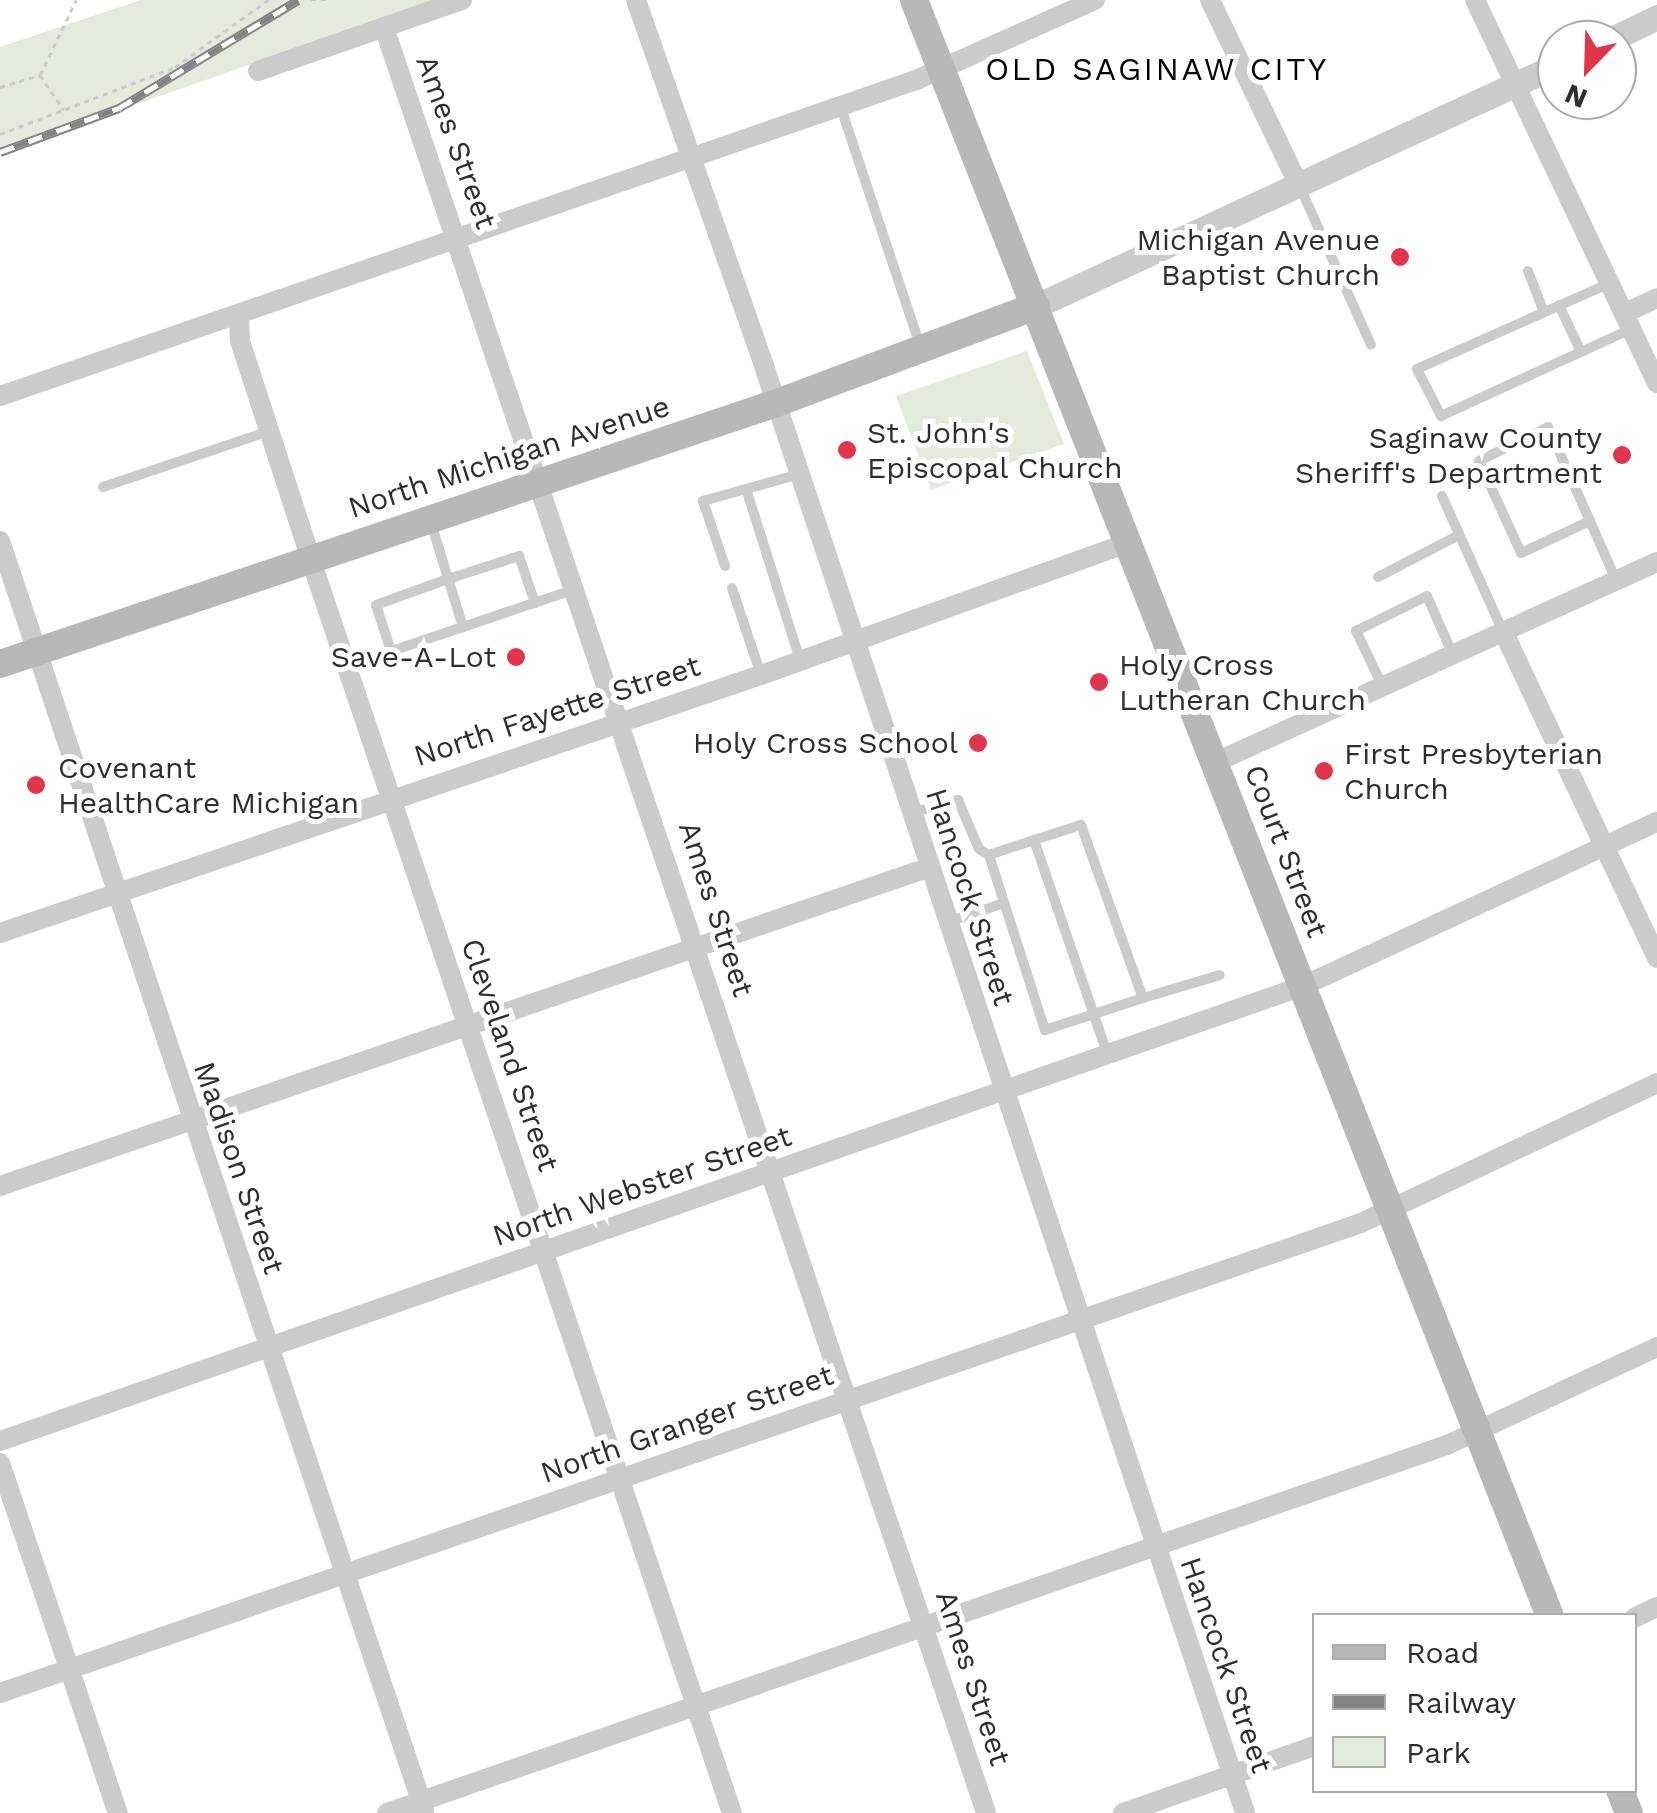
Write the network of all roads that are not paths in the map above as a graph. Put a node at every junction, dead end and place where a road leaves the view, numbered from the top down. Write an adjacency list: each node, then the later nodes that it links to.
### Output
1 (462, 0): 7 (street)
2 (636, 0): 13 (street, Hancock Street)
3 (914, 0): 8 (main road, Court Street)
4 (1095, 0): 8 (street)
5 (1210, 0): 14 (street)
6 (1475, 0): 11 (street)
7 (384, 27): 9 (street); 15 (street, Ames Street)
8 (942, 71): 12 (street); 20 (main road, Court Street)
9 (258, 72)
10 (1537, 75): 11 (street)
11 (1515, 86): 14 (street); 17 (street)
12 (840, 105): 13 (street); 25 (lane)
13 (692, 159): 15 (street); 30 (street, Hancock Street)
14 (1300, 186): 20 (street); 24 (lane)
15 (460, 240): 22 (street); 33 (street, Ames Street)
16 (1528, 270): 21 (lane)
17 (1610, 282): 19 (lane); 23 (street)
18 (1657, 298): 23 (street)
19 (1560, 305): 21 (lane); 26 (lane)
20 (1036, 306): 25 (main road, North Michigan Avenue); 41 (main road, Court Street)
21 (1544, 312): 26 (lane)
22 (239, 314): 29 (street); 31 (street, Cleveland Street)
23 (1629, 321): 26 (lane); 27 (street)
24 (1371, 345)
25 (922, 349): 30 (main road, North Michigan Avenue)
26 (1582, 352)
27 (1652, 360): 28 (street)
28 (1657, 383)
29 (0, 396)
30 (774, 404): 32 (street, Hancock Street); 33 (main road, North Michigan Avenue)
31 (270, 431): 34 (lane); 42 (street, Cleveland Street)
32 (800, 474): 35 (lane); 53 (street, Hancock Street)
33 (540, 480): 37 (main road, North Michigan Avenue); 48 (street, Ames Street)
34 (103, 487)
35 (746, 489): 44 (lane); 57 (lane)
36 (1442, 496): 39 (lane)
37 (430, 516): 42 (main road, North Michigan Avenue); 46 (lane)
38 (1590, 521): 38 (lane); 47 (lane)
39 (1460, 535): 45 (lane); 52 (lane)
40 (0, 541): 55 (street, Madison Street)
41 (1131, 542): 53 (street, North Fayette Street); 63 (main road, Court Street)
42 (310, 556): 55 (main road, North Michigan Avenue); 59 (street, Cleveland Street)
43 (1657, 562): 47 (street)
44 (725, 566)
45 (1378, 577)
46 (448, 579): 50 (lane); 51 (lane); 54 (lane)
47 (1616, 581): 52 (street)
48 (577, 588): 50 (lane); 62 (street, Ames Street)
49 (732, 588): 60 (lane)
50 (535, 602): 51 (lane)
51 (462, 627): 54 (lane)
52 (1504, 633): 56 (street); 68 (street)
53 (854, 642): 57 (street, North Fayette Street); 65 (street, Hancock Street)
54 (391, 651): 59 (lane)
55 (38, 652): 58 (main road, North Michigan Avenue); 71 (street, Madison Street)
56 (1452, 653): 61 (street); 61 (lane)
57 (800, 660): 60 (street, North Fayette Street)
58 (0, 664)
59 (346, 666): 64 (street, Cleveland Street)
60 (761, 675): 62 (street, North Fayette Street)
61 (1382, 685): 63 (street)
62 (622, 722): 64 (street, North Fayette Street); 75 (street, Ames Street)
63 (1216, 762): 78 (main road, Court Street)
64 (390, 797): 71 (street, North Fayette Street); 81 (street, Cleveland Street)
65 (911, 813): 69 (lane); 70 (street, Hancock Street)
66 (1657, 822): 68 (street, North Webster Street)
67 (1034, 840): 69 (lane); 79 (lane); 80 (lane)
68 (1604, 846): 76 (street); 78 (street, North Webster Street)
69 (989, 855): 72 (lane)
70 (930, 867): 73 (street, Hancock Street); 75 (street)
71 (116, 893): 74 (street, North Fayette Street); 85 (street, Madison Street)
72 (1004, 903): 73 (lane); 80 (lane)
73 (947, 922): 84 (street, Hancock Street)
74 (0, 933)
75 (697, 947): 81 (street); 86 (street, Ames Street)
76 (1657, 958)
77 (1220, 975): 79 (lane)
78 (1303, 986): 82 (street, North Webster Street); 88 (main road, Court Street)
79 (1143, 998): 80 (lane)
80 (1094, 1015): 82 (lane)
81 (467, 1025): 85 (street); 89 (street, Cleveland Street)
82 (1108, 1057): 84 (street, North Webster Street)
83 (1657, 1084): 88 (street, North Granger Street)
84 (1004, 1094): 86 (street, North Webster Street); 90 (street, Hancock Street)
85 (192, 1121): 87 (street); 91 (street, Madison Street)
86 (773, 1174): 89 (street, North Webster Street); 93 (street, Ames Street)
87 (0, 1186)
88 (1390, 1206): 90 (street, North Granger Street); 94 (main road, Court Street)
89 (546, 1249): 91 (street, North Webster Street); 97 (street, Cleveland Street)
90 (1080, 1320): 93 (street, North Granger Street); 98 (street, Hancock Street)
91 (268, 1348): 95 (street, North Webster Street); 99 (street, Madison Street)
92 (1657, 1348): 94 (street)
93 (850, 1399): 97 (street, North Granger Street); 101 (street, Ames Street)
94 (1476, 1432): 98 (street); 100 (main road, Court Street)
95 (0, 1441)
96 (0, 1463): 102 (street)
97 (619, 1478): 99 (street, North Granger Street); 104 (street, Cleveland Street)
98 (1155, 1548): 101 (street); 106 (street, Hancock Street)
99 (345, 1574): 102 (street, North Granger Street); 107 (street, Madison Street)
100 (1549, 1613)
101 (924, 1627): 104 (street); 111 (street, Ames Street)
102 (72, 1668): 103 (street, North Granger Street); 108 (street)
103 (0, 1693)
104 (696, 1707): 107 (street); 110 (street, Cleveland Street)
105 (1312, 1747): 106 (street)
106 (1232, 1776): 112 (street); 113 (street, Hancock Street)
107 (423, 1807): 109 (street)
108 (118, 1813)
109 (387, 1813)
110 (732, 1813)
111 (986, 1813)
112 (1123, 1813)
113 (1245, 1813)

